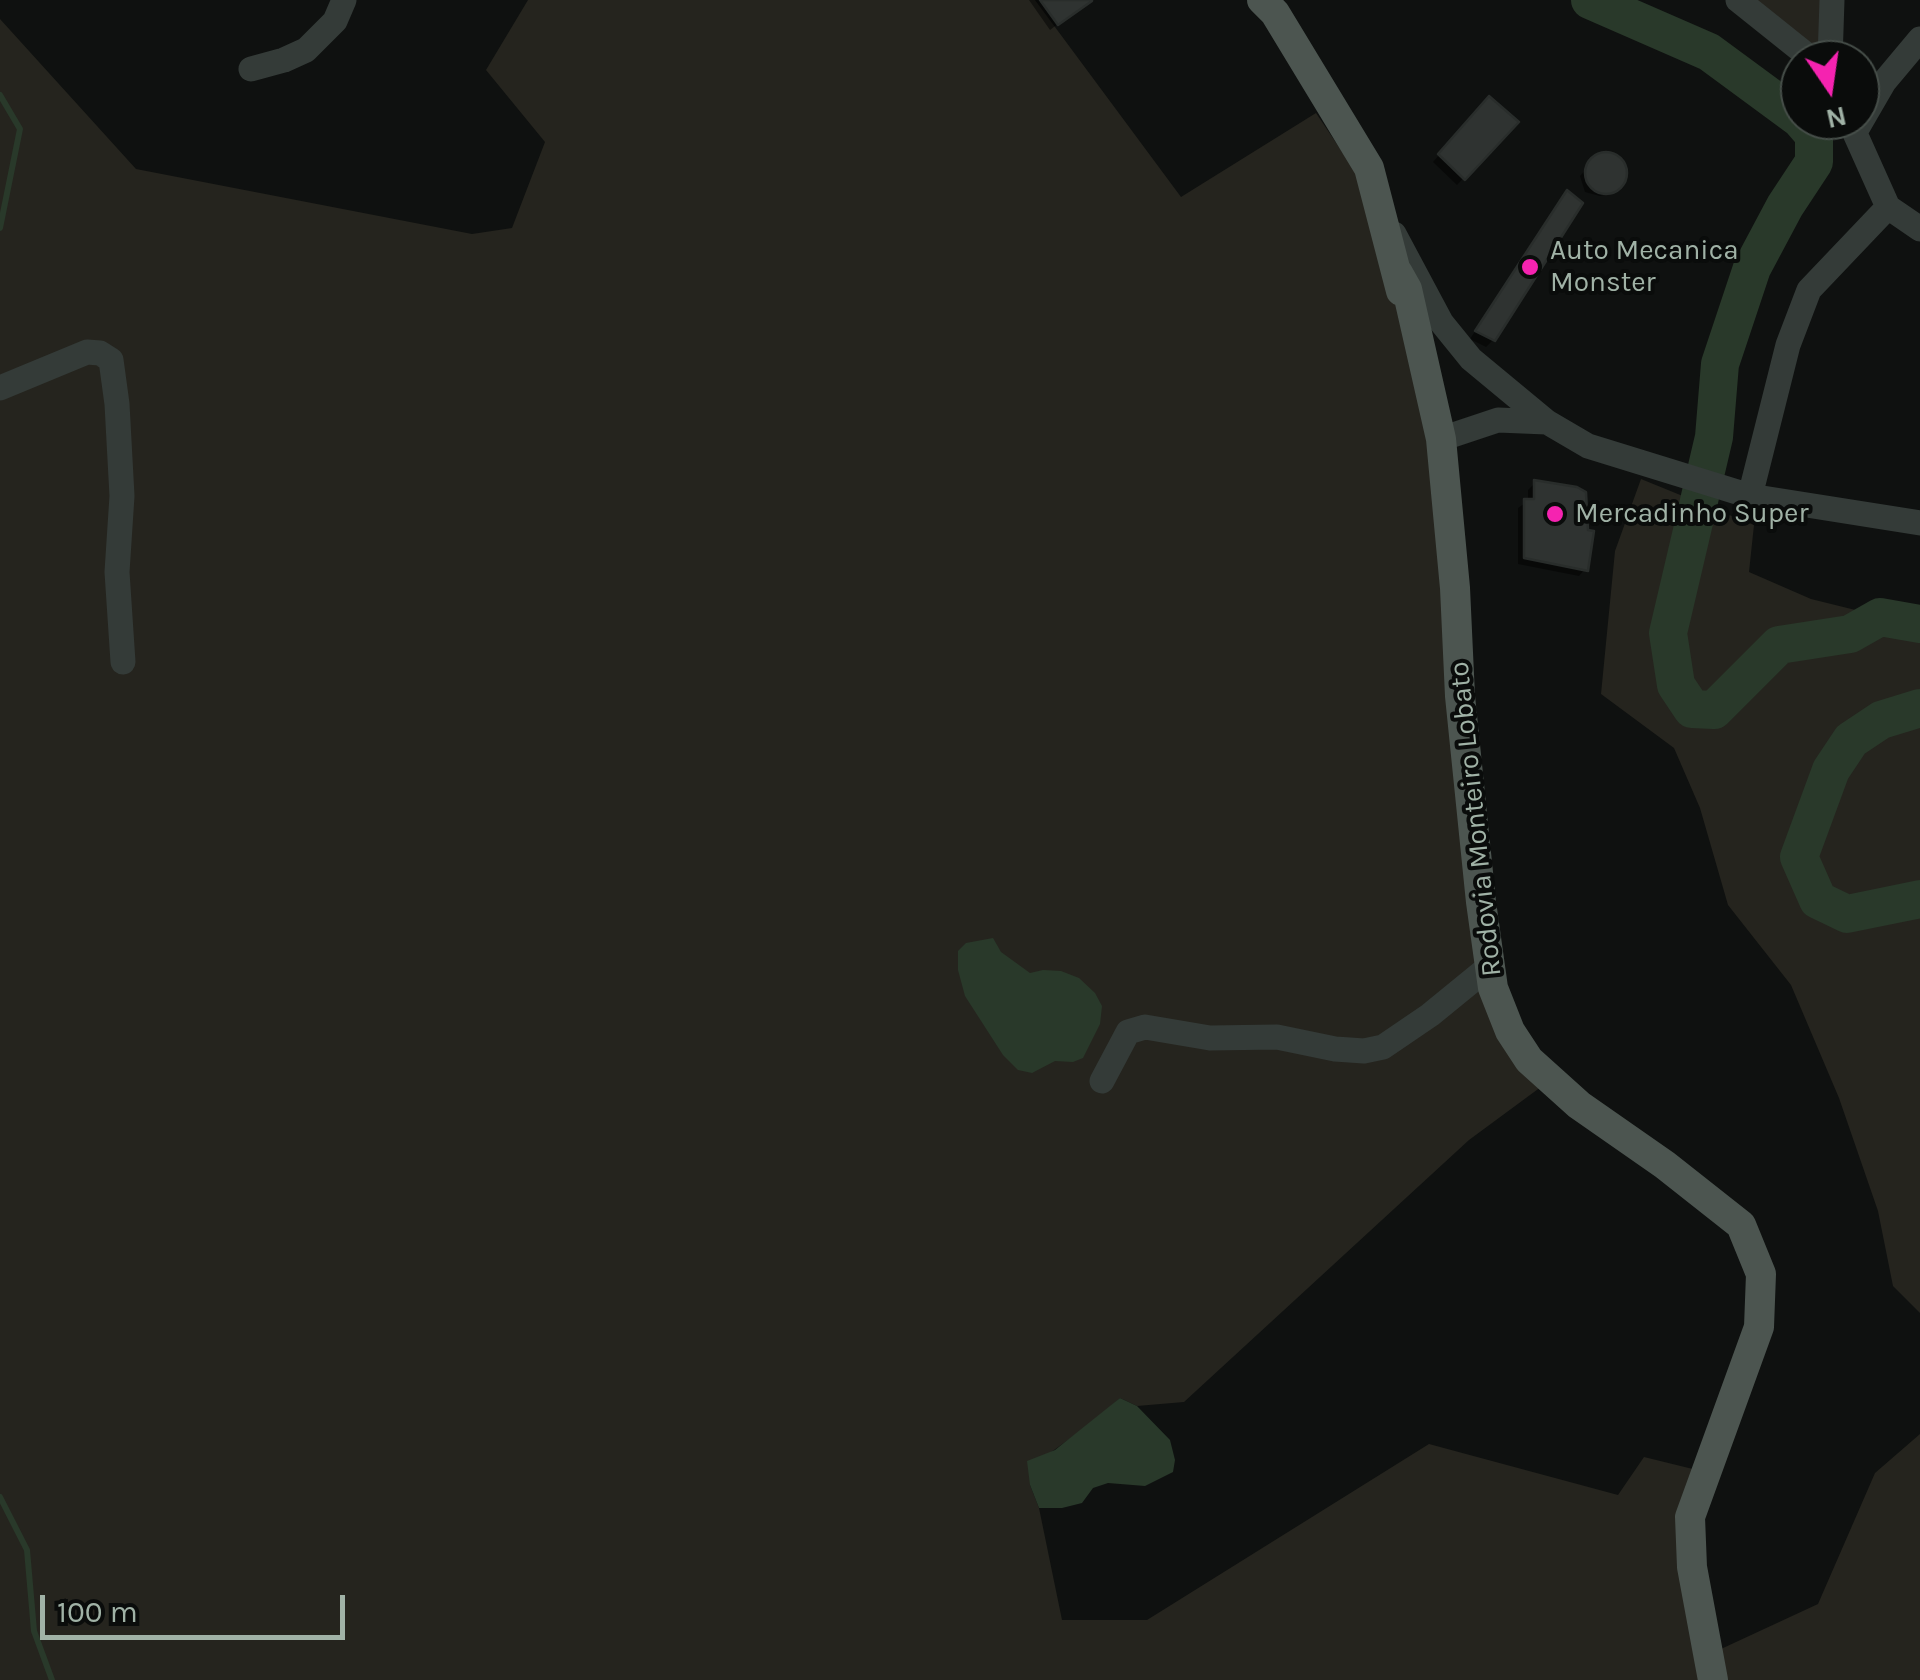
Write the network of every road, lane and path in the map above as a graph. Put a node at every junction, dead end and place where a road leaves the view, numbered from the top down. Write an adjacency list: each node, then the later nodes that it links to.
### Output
1 (344, 0): 9 (street)
2 (1247, 0): 13 (main road, Rodovia Monteiro Lobato)
3 (1262, 0): 13 (main road, Rodovia Monteiro Lobato)
4 (1738, 0): 7 (street)
5 (1832, 0): 8 (street)
6 (1920, 38): 10 (street)
7 (1788, 40)
8 (1831, 40)
9 (251, 69)
10 (1880, 88)
11 (1858, 140): 12 (street)
12 (1888, 207): 14 (street); 18 (street)
13 (1380, 208): 16 (street); 17 (main road, Rodovia Monteiro Lobato)
14 (1920, 229)
15 (0, 388): 20 (street)
16 (1547, 422): 17 (street); 18 (street)
17 (1442, 439): 21 (main road, Rodovia Monteiro Lobato)
18 (1750, 496): 19 (street)
19 (1920, 523)
20 (123, 662)
21 (1490, 966): 22 (street); 23 (main road, Rodovia Monteiro Lobato)
22 (1102, 1081)
23 (1714, 1680)

